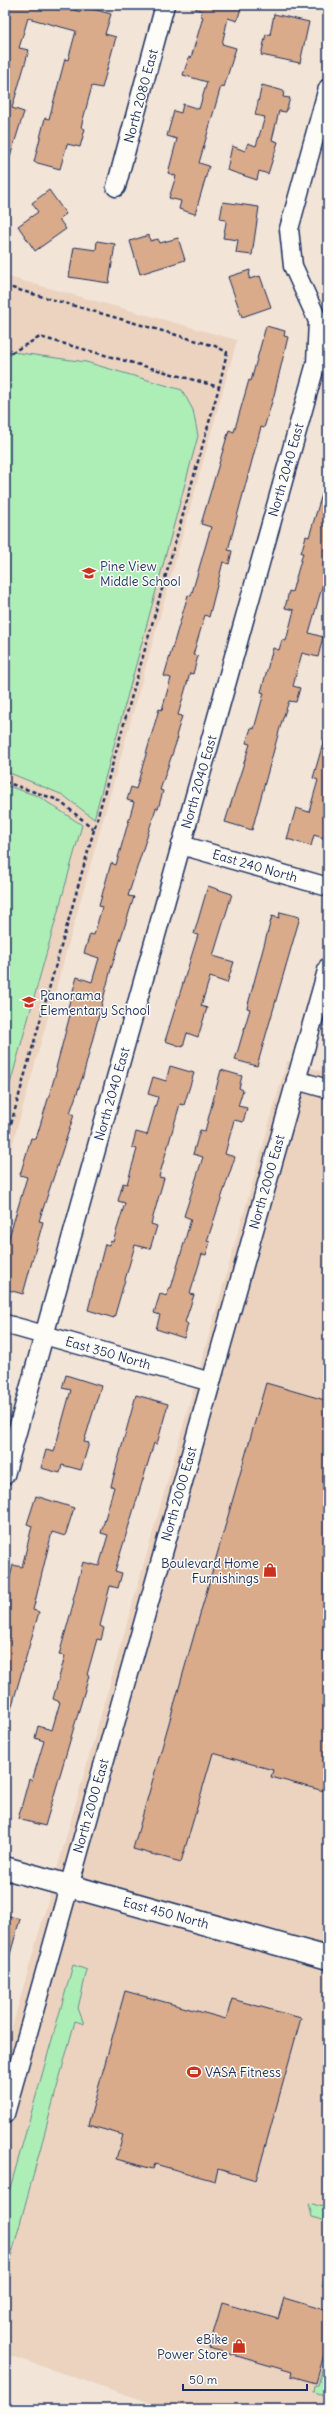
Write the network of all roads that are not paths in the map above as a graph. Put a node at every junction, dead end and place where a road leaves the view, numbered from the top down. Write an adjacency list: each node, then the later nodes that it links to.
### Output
1 (165, 5): 3 (street, North 2080 East)
2 (328, 88): 4 (street, North 2040 East)
3 (116, 187)
4 (181, 845): 5 (street, East 240 North); 10 (street, North 2040 East)
5 (328, 887)
6 (328, 967): 7 (street, North 2000 East)
7 (296, 1080): 8 (street); 11 (street, North 2000 East)
8 (328, 1089)
9 (5, 1324): 10 (street, East 350 North)
10 (44, 1335): 11 (street, East 350 North); 12 (street, North 2040 East)
11 (211, 1382): 14 (street, North 2000 East)
12 (5, 1475)
13 (5, 1868): 14 (street, East 450 North)
14 (69, 1886): 15 (street, East 450 North); 16 (street, North 2000 East)
15 (328, 1958)
16 (5, 2114)

